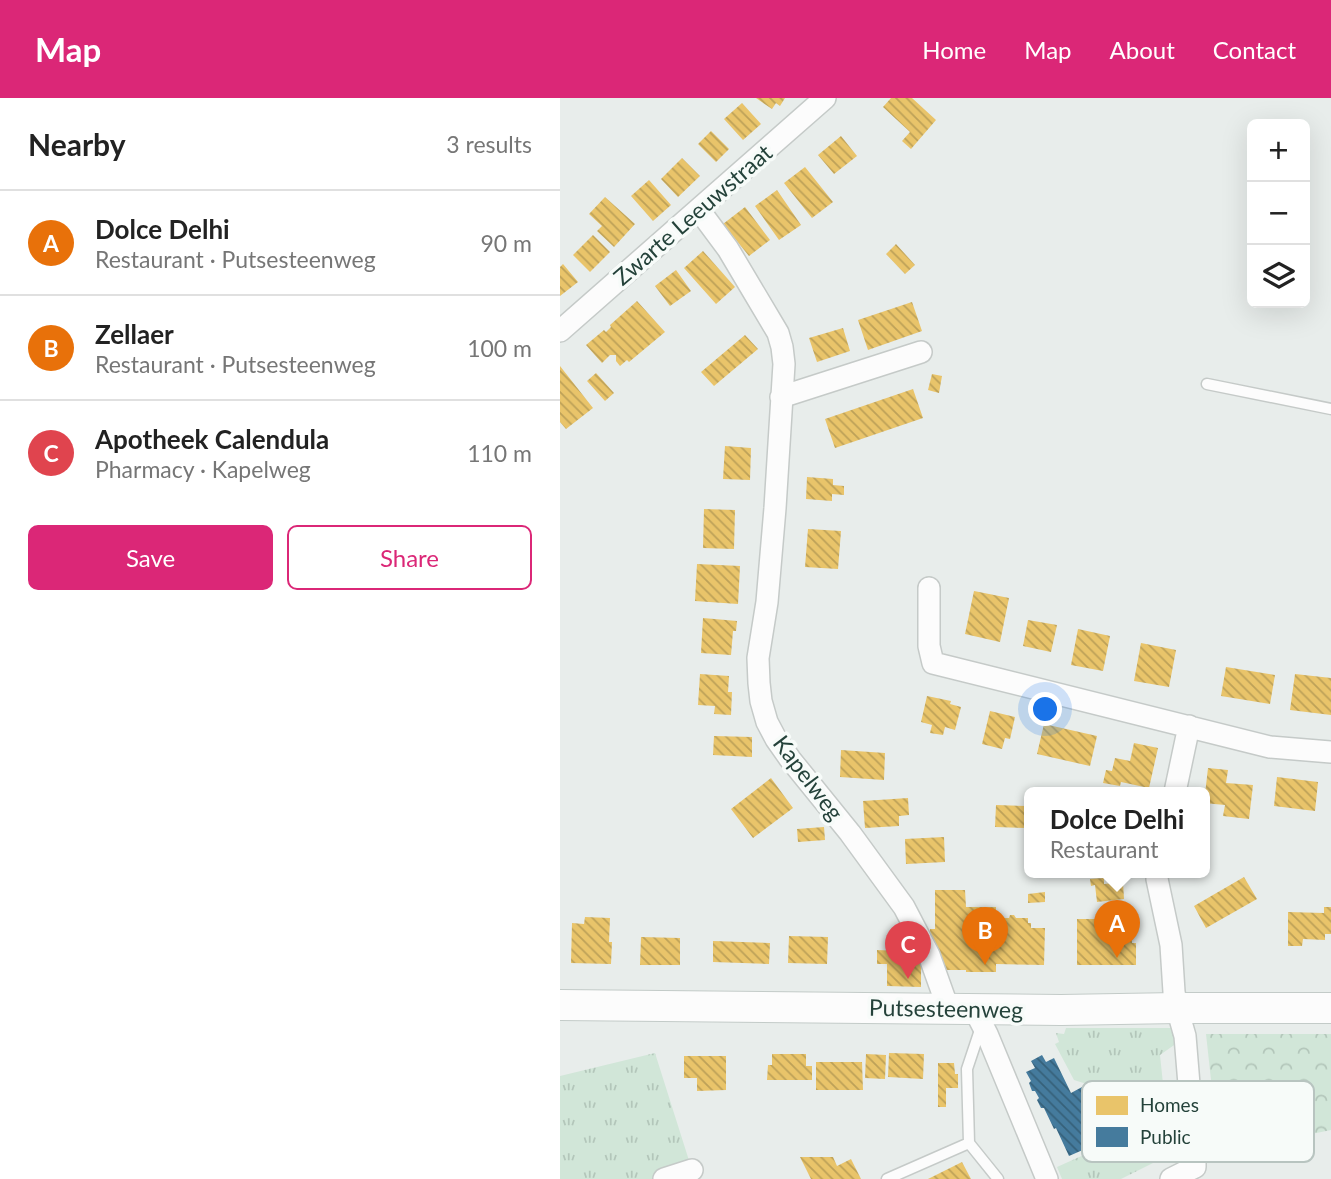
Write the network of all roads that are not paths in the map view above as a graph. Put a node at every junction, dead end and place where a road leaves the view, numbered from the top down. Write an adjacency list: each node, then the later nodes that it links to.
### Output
1 (825, 98): 2 (street, Zwarte Leeuwstraat)
2 (699, 210): 3 (street, Zwarte Leeuwstraat); 6 (street, Kapelweg)
3 (560, 331)
4 (922, 352): 6 (street)
5 (1207, 384): 7 (lane)
6 (781, 397): 16 (street, Kapelweg)
7 (1331, 409)
8 (929, 588): 9 (street)
9 (1189, 726): 10 (street); 11 (street)
10 (1331, 752)
11 (1176, 787)
12 (1157, 878): 14 (street)
13 (560, 1005): 16 (main road, Putsesteenweg)
14 (1177, 1008): 15 (main road, Putsesteenweg); 16 (main road, Putsesteenweg); 17 (street)
15 (1331, 1008)
16 (968, 1014): 18 (lane); 24 (street, Kapelweg)
17 (1188, 1081)
18 (969, 1143): 22 (lane); 23 (lane)
19 (1195, 1162): 25 (street)
20 (692, 1170): 21 (street)
21 (664, 1179)
22 (887, 1179)
23 (998, 1179)
24 (1047, 1179)
25 (1171, 1179)

